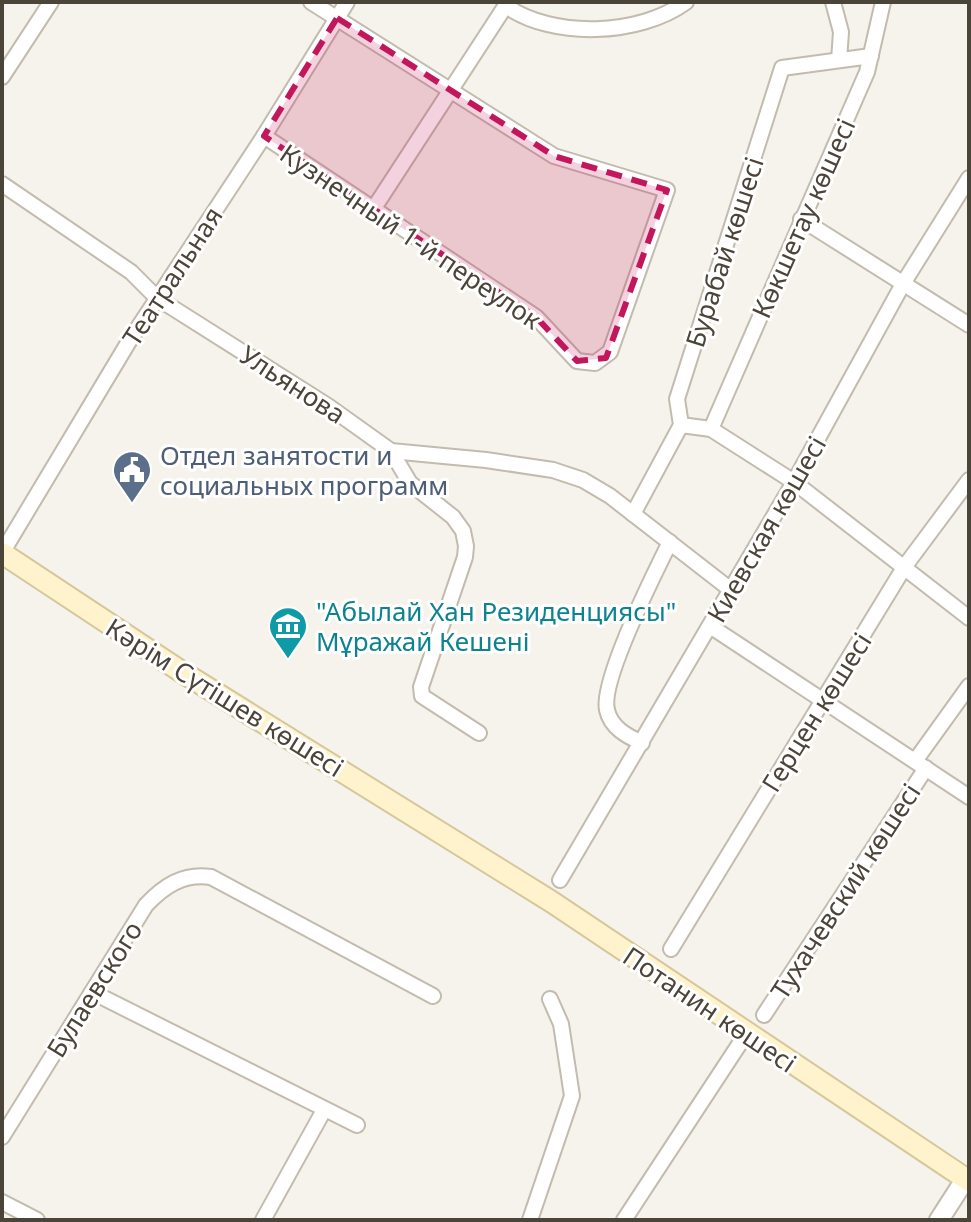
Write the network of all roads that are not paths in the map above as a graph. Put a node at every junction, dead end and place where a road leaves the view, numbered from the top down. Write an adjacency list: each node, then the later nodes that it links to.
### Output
1 (51, 2): 11 (street)
2 (311, 2): 8 (street)
3 (347, 2): 8 (street, Театральная)
4 (686, 2): 7 (street)
5 (833, 2): 10 (street)
6 (883, 2): 9 (street, Көкшетау көшесі)
7 (507, 4): 12 (street)
8 (337, 18): 12 (street); 13 (street, Театральная)
9 (871, 56): 10 (street, Бурабай көшесі); 17 (street, Көкшетау көшесі)
10 (839, 60): 21 (street, Бурабай көшесі)
11 (2, 77)
12 (451, 90): 16 (street); 16 (street, Кузнечный 1-й переулок)
13 (264, 136): 16 (street, Кузнечный 1-й переулок); 19 (street, Театральная)
14 (969, 178): 18 (street, Киевская көшесі)
15 (2, 184): 19 (street, Ульянова)
16 (374, 208)
17 (801, 219): 18 (street); 22 (street, Көкшетау көшесі)
18 (904, 282): 20 (street); 25 (street, Киевская көшесі)
19 (157, 298): 23 (street, Ульянова); 28 (street, Театральная)
20 (969, 325)
21 (681, 425): 22 (street); 26 (street, Бурабай көшесі)
22 (711, 429): 25 (street)
23 (391, 451): 26 (street, Ульянова); 35 (street)
24 (969, 480): 29 (street, Герцен көшесі)
25 (794, 482): 29 (street); 30 (street, Киевская көшесі)
26 (633, 514): 27 (street, Ульянова)
27 (670, 542): 30 (street, Ульянова); 36 (street)
28 (2, 553): 39 (main road, Кәрім Сүтішев көшесі)
29 (905, 566): 31 (street); 34 (street, Герцен көшесі)
30 (731, 590): 32 (street, Киевская көшесі)
31 (969, 618)
32 (710, 626): 34 (street); 36 (street, Киевская көшесі)
33 (969, 686): 37 (street, Тухачевский көшесі)
34 (823, 701): 37 (street); 41 (street, Герцен көшесі)
35 (479, 733)
36 (642, 743): 40 (street, Киевская көшесі)
37 (920, 764): 38 (street); 45 (street, Тухачевский көшесі)
38 (969, 797)
39 (446, 846): 46 (main road, Потанин көшесі)
40 (560, 880)
41 (671, 949)
42 (92, 992): 43 (street, Булаевского); 47 (street); 49 (street, Булаевского)
43 (433, 996)
44 (550, 999): 54 (street)
45 (764, 1015)
46 (746, 1034): 50 (main road, Потанин көшесі); 55 (street)
47 (324, 1110): 48 (street); 53 (street)
48 (357, 1125)
49 (2, 1137)
50 (968, 1177): 56 (street)
51 (2, 1202): 52 (street)
52 (37, 1220)
53 (263, 1220)
54 (530, 1220)
55 (624, 1220)
56 (939, 1220)

